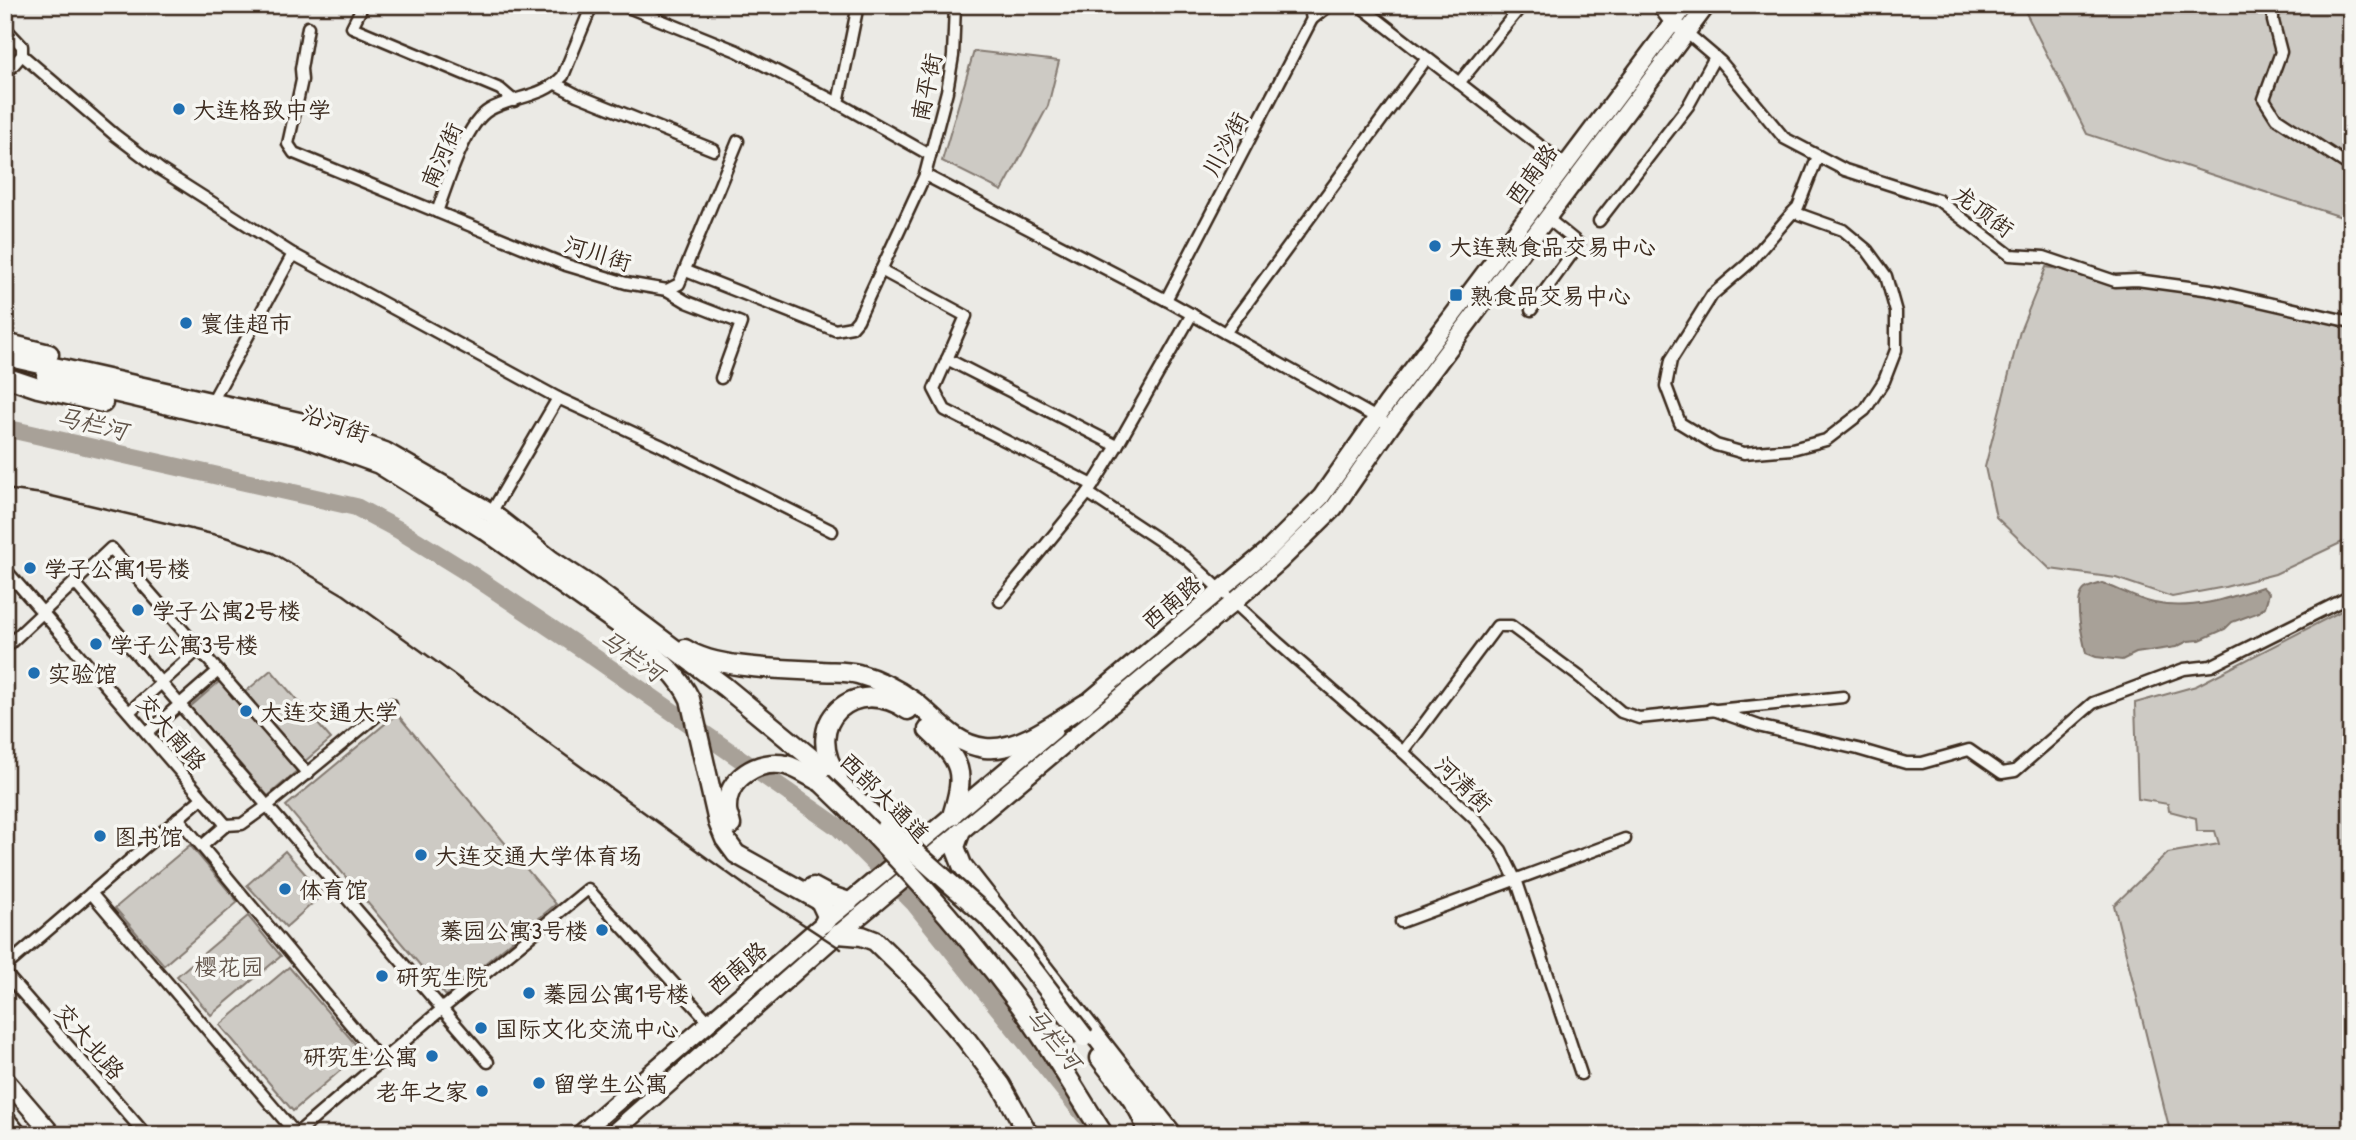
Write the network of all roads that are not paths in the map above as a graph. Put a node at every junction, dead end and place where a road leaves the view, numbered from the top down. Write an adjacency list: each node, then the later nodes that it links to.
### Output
1 (363, 5): 24 (street)
2 (592, 5): 23 (street)
3 (622, 5): 25 (street)
4 (858, 5): 25 (street)
5 (955, 5): 28 (street, 南平街)
6 (1309, 5): 14 (street)
7 (1330, 5): 14 (street)
8 (1522, 5): 22 (street)
9 (1659, 5): 17 (street)
10 (1686, 5): 17 (main road, 西南路)
11 (1707, 5): 17 (main road, 西南路)
12 (2273, 5): 31 (street)
13 (1358, 6): 20 (street)
14 (1312, 19): 41 (street, 川沙街)
15 (308, 27): 33 (street, 河川街)
16 (5, 28): 18 (street)
17 (1680, 28): 19 (street, 龙顶街); 30 (main road, 西南路); 35 (main road, 西南路)
18 (22, 55): 21 (street); 37 (street)
19 (1715, 57): 29 (street, 龙顶街); 36 (street)
20 (1427, 58): 22 (street); 45 (street)
21 (5, 75)
22 (1459, 83): 30 (street)
23 (556, 84): 24 (street, 南河街); 27 (street)
24 (514, 101): 33 (street, 南河街)
25 (838, 103): 28 (street)
26 (738, 141): 39 (street)
27 (714, 150)
28 (930, 155): 32 (street, 南平街)
29 (1818, 156): 34 (street); 44 (street, 龙顶街)
30 (1566, 166): 56 (main road, 西南路)
31 (2351, 167)
32 (925, 175): 38 (street); 41 (street)
33 (437, 212): 40 (street, 河川街)
34 (1793, 212): 34 (street)
35 (1547, 218): 42 (street); 56 (main road, 西南路)
36 (1599, 221)
37 (293, 254): 53 (street); 54 (street)
38 (881, 270): 39 (street); 48 (street)
39 (686, 271): 40 (street)
40 (667, 290): 51 (street, 河川街)
41 (1166, 300): 43 (street)
42 (1531, 310)
43 (1192, 314): 45 (street); 57 (street)
44 (2351, 321)
45 (1225, 333): 56 (street)
46 (5, 343): 53 (highway)
47 (5, 356): 52 (highway)
48 (947, 359): 57 (street); 59 (street, 河清街)
49 (5, 364): 52 (highway)
50 (5, 377): 58 (highway)
51 (721, 378)
52 (80, 379): 55 (highway, 沿河街); 58 (highway, 沿河街)
53 (214, 398): 55 (highway)
54 (558, 398): 60 (street); 61 (street)
55 (292, 421): 60 (highway, 沿河街)
56 (1383, 422): 66 (main road, 西南路); 69 (main road, 西南路)
57 (1117, 446): 59 (street)
58 (379, 464): 62 (highway, 沿河街)
59 (1090, 489): 66 (street, 河清街); 68 (street)
60 (491, 513): 62 (highway, 沿河街)
61 (832, 531)
62 (550, 568): 65 (highway, 西部大通道); 70 (highway, 西部大通道)
63 (5, 569): 71 (street, 交大南路)
64 (75, 583): 71 (street); 73 (street); 75 (street)
65 (592, 587): 79 (highway); 86 (highway, 西部大通道)
66 (1220, 590): 69 (street, 河清街); 79 (main road, 西南路)
67 (2351, 596): 80 (street)
68 (1000, 601)
69 (1234, 602): 83 (street, 河清街); 93 (main road, 西南路)
70 (597, 608): 85 (highway, 西部大通道); 100 (highway)
71 (44, 613): 72 (street); 81 (street, 交大南路)
72 (5, 648)
73 (199, 649): 74 (street); 75 (street)
74 (218, 671): 77 (street); 84 (street)
75 (161, 683): 77 (street); 81 (street)
76 (1843, 697): 80 (street)
77 (180, 704): 82 (street); 88 (street)
78 (391, 704): 84 (street)
79 (1085, 704): 89 (main road, 西南路)
80 (1711, 709): 83 (street)
81 (129, 712): 82 (street, 交大南路)
82 (147, 733): 87 (street, 交大南路)
83 (1403, 752): 96 (street, 河清街)
84 (308, 774): 88 (street)
85 (821, 782): 98 (highway); 119 (highway, 西部大通道, bridge)
86 (853, 797): 89 (highway); 92 (highway, 西部大通道)
87 (202, 798): 90 (street); 91 (street, 交大南路)
88 (267, 806): 91 (street); 103 (street)
89 (953, 816): 98 (main road, 西南路, bridge)
90 (178, 818): 95 (street); 97 (street)
91 (226, 825): 95 (street)
92 (886, 827): 120 (highway, 西部大通道, bridge); 121 (highway, bridge)
93 (960, 833): 98 (main road, 西南路, bridge); 122 (highway)
94 (1625, 839): 96 (street)
95 (202, 846): 105 (street)
96 (1516, 880): 99 (street); 107 (street, 河清街)
97 (91, 893): 101 (street); 111 (street)
98 (856, 904): 100 (main road, 西南路)
99 (1401, 922)
100 (831, 929): 104 (main road, 西南路); 109 (highway); 116 (main road, 西南路)
101 (5, 967)
102 (5, 973): 114 (street, 交大北路)
103 (442, 1009): 104 (street); 105 (street); 106 (street)
104 (709, 1022): 115 (main road, 西南路)
105 (381, 1061): 111 (street)
106 (488, 1062)
107 (1581, 1073)
108 (5, 1079): 113 (main road)
109 (1017, 1115): 117 (highway); 118 (highway)
110 (5, 1118): 112 (main road)
111 (296, 1134)
112 (19, 1135)
113 (53, 1135)
114 (146, 1135)
115 (579, 1135)
116 (611, 1135)
117 (1029, 1135)
118 (1036, 1135)
119 (1104, 1135)
120 (1116, 1135)
121 (1146, 1135)
122 (1173, 1135)

